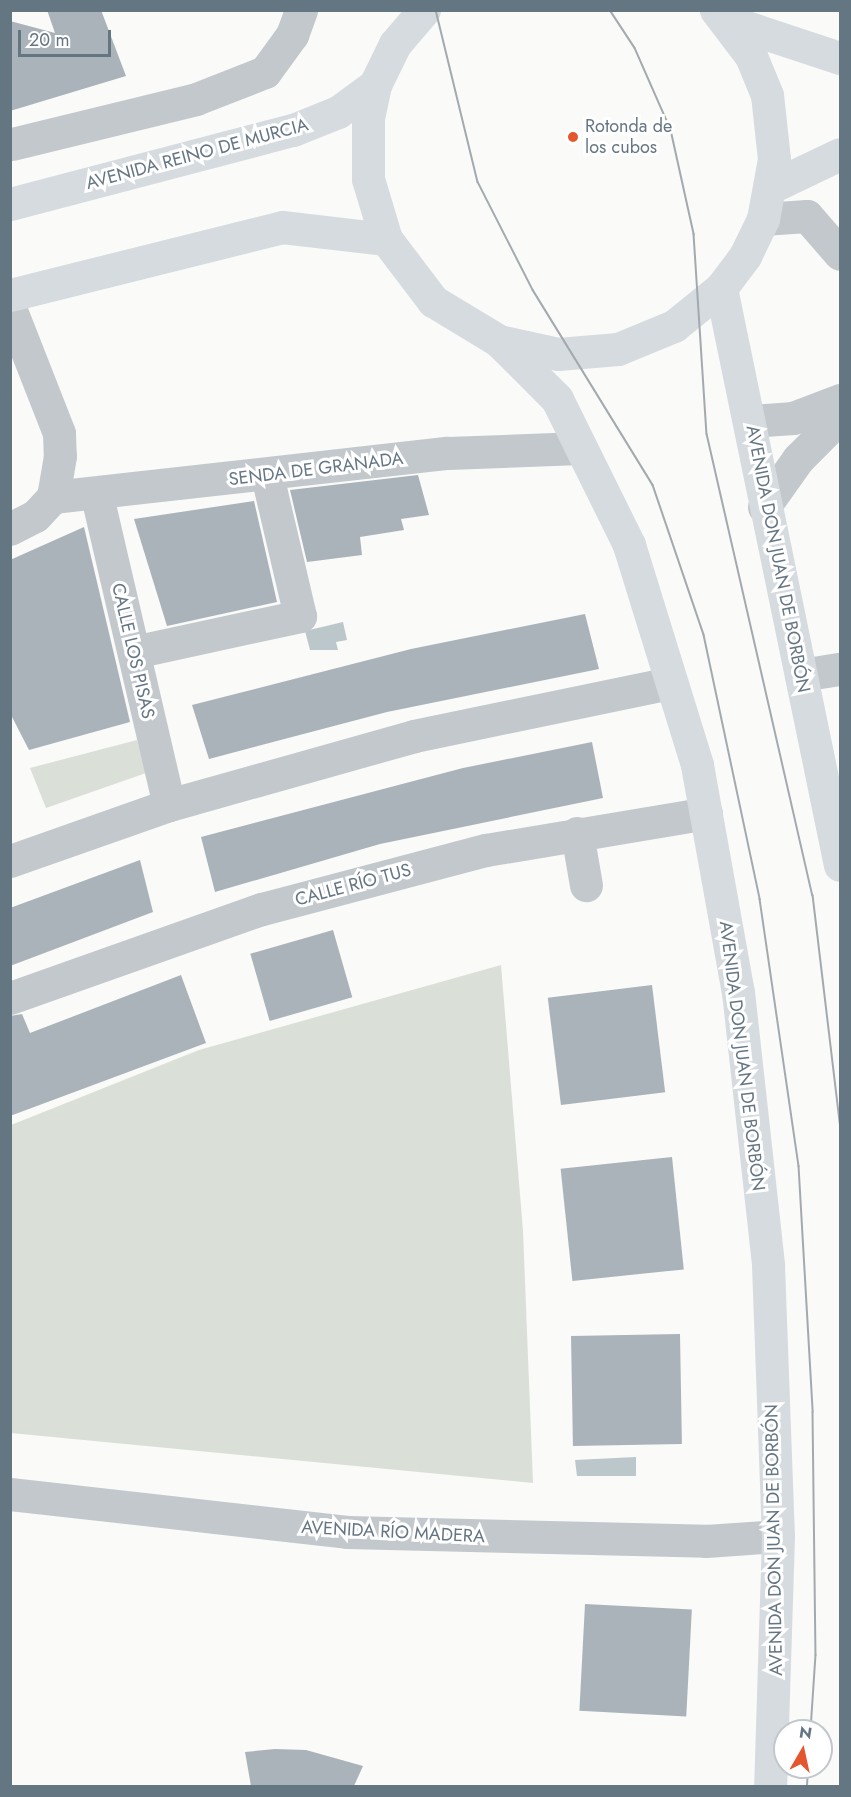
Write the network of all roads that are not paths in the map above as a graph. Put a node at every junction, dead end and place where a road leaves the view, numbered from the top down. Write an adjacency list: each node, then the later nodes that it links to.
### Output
1 (301, 10): 8 (street)
2 (391, 10): 5 (main road)
3 (424, 10): 5 (main road)
4 (722, 16): 6 (main road); 10 (main road)
5 (395, 44): 7 (main road)
6 (840, 58)
7 (375, 85): 11 (main road, AVENIDA REINO DE MURCIA); 13 (main road)
8 (12, 144)
9 (840, 154): 10 (main road)
10 (772, 186): 12 (main road)
11 (10, 204)
12 (763, 219): 14 (street); 15 (main road)
13 (386, 239): 16 (main road); 18 (main road)
14 (840, 254)
15 (721, 288): 18 (main road); 21 (main road, AVENIDA DON JUAN DE BORBÓN)
16 (10, 295)
17 (10, 308): 25 (street)
18 (499, 341): 22 (main road, AVENIDA DON JUAN DE BORBÓN)
19 (840, 400): 21 (street)
20 (840, 417): 26 (street)
21 (750, 421): 26 (main road, AVENIDA DON JUAN DE BORBÓN)
22 (580, 448): 23 (street, SENDA DE GRANADA); 31 (main road, AVENIDA DON JUAN DE BORBÓN)
23 (267, 475): 24 (street, SENDA DE GRANADA); 28 (street)
24 (97, 496): 25 (street, SENDA DE GRANADA); 28 (street, CALLE LOS PISAS)
25 (52, 497): 27 (street)
26 (764, 507): 30 (main road, AVENIDA DON JUAN DE BORBÓN)
27 (10, 529)
28 (134, 652): 33 (street, CALLE LOS PISAS)
29 (840, 669): 30 (street)
30 (801, 675): 32 (main road, AVENIDA DON JUAN DE BORBÓN)
31 (671, 683): 33 (street); 34 (main road, AVENIDA DON JUAN DE BORBÓN)
32 (834, 800): 37 (main road, AVENIDA DON JUAN DE BORBÓN)
33 (169, 805): 36 (street)
34 (706, 813): 35 (street, CALLE RÍO TUS); 41 (main road, AVENIDA DON JUAN DE BORBÓN)
35 (577, 833): 38 (street); 39 (street, CALLE RÍO TUS)
36 (10, 861)
37 (840, 865)
38 (586, 885)
39 (10, 998)
40 (10, 1494): 41 (street, AVENIDA RÍO MADERA)
41 (778, 1536): 42 (main road, AVENIDA DON JUAN DE BORBÓN)
42 (770, 1786)

